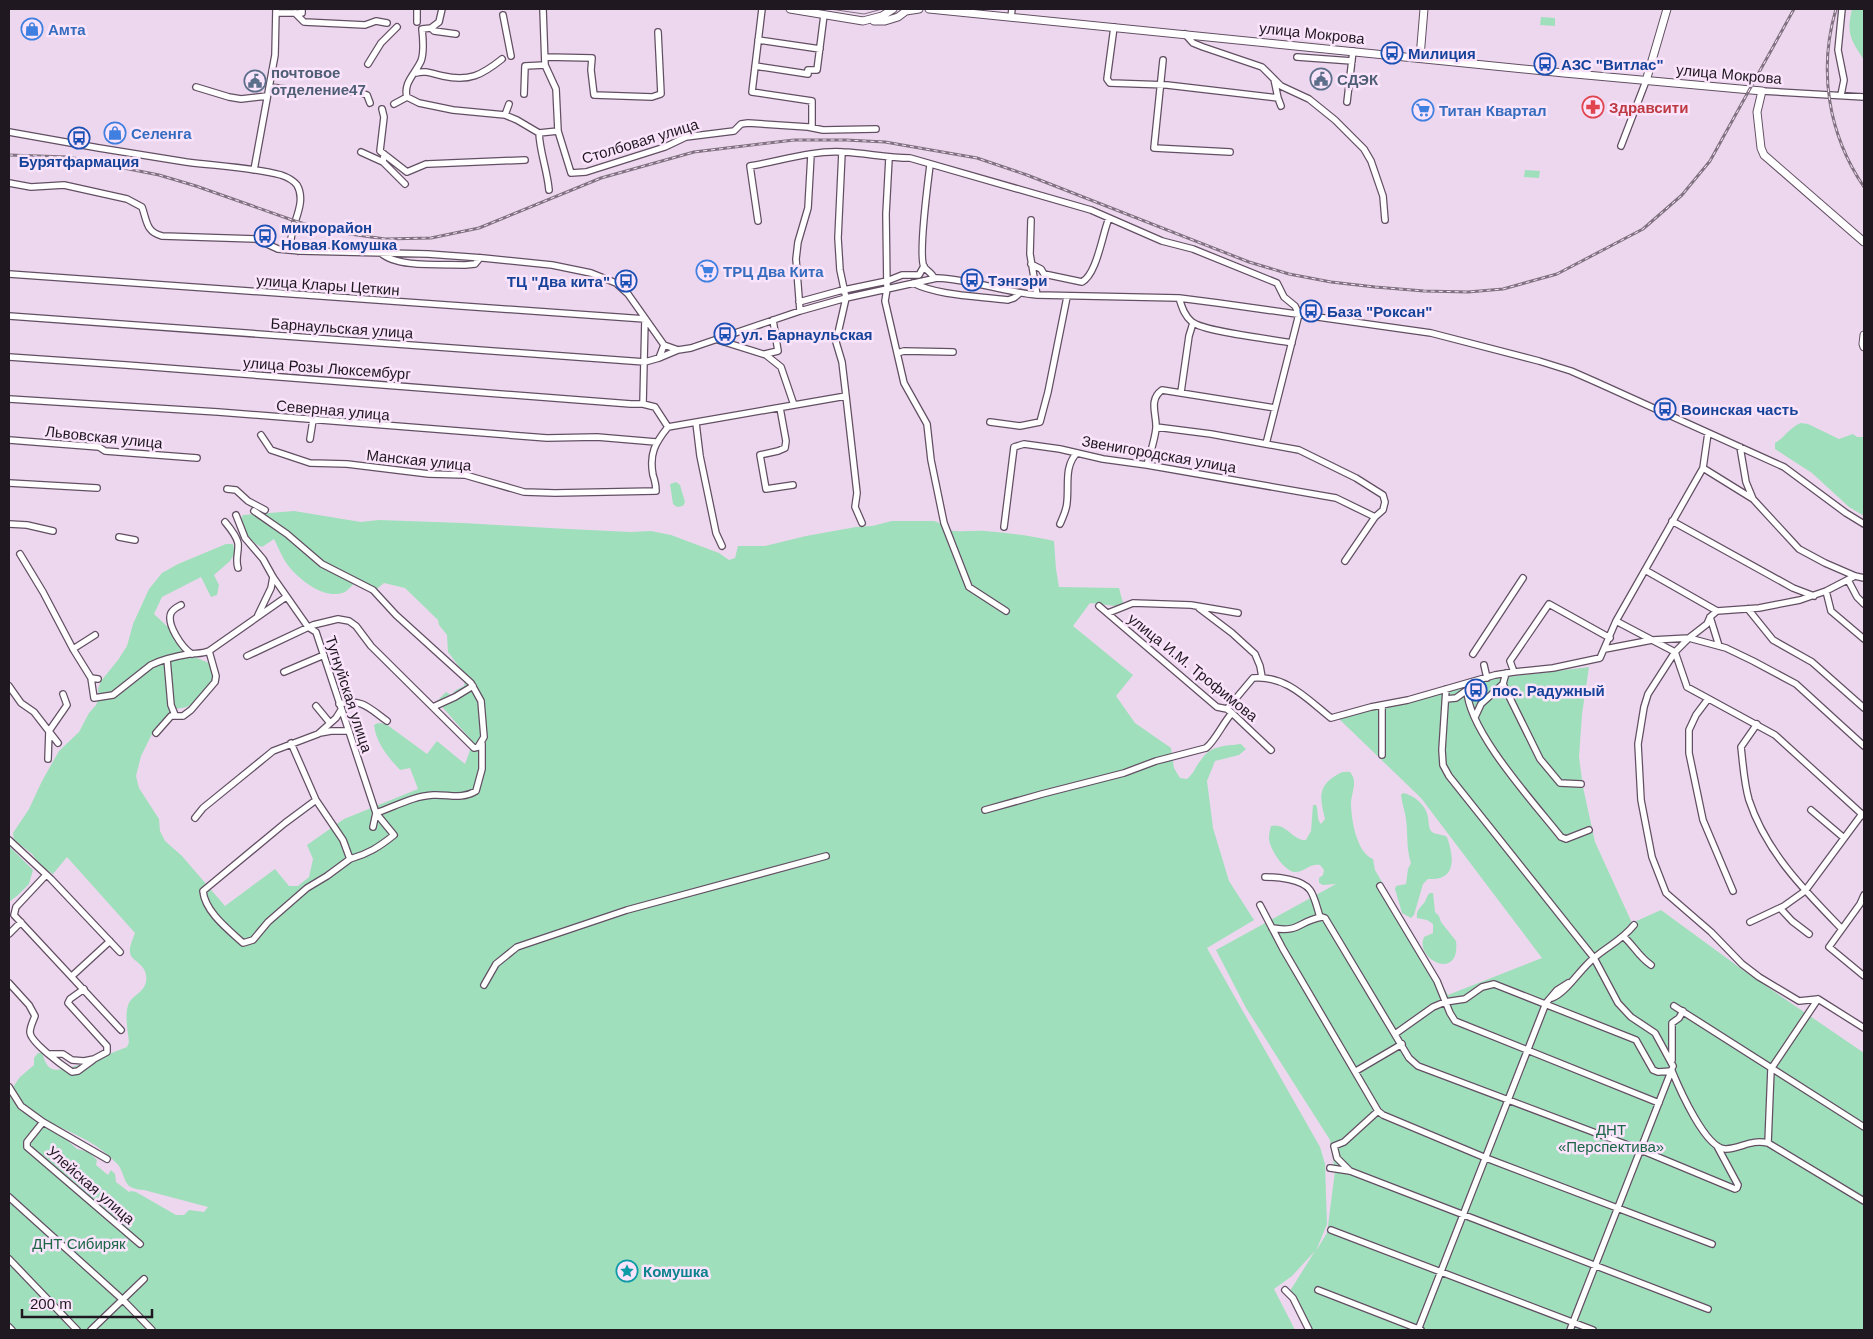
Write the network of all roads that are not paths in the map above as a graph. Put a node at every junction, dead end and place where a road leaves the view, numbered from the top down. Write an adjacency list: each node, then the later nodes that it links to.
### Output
1 (302, 9): 15 (street)
2 (442, 9): 24 (street)
3 (543, 9): 32 (street, Столбовая улица)
4 (762, 9): 28 (street)
5 (790, 9): 17 (main road)
6 (893, 9): 19 (main road)
7 (919, 9): 19 (main road)
8 (929, 9): 18 (main road, улица Мокрова)
9 (1012, 9): 18 (street)
10 (1424, 9): 34 (main road)
11 (1667, 9): 43 (main road)
12 (1842, 9): 49 (street)
13 (417, 10): 20 (street)
14 (276, 11): 15 (street); 46 (street)
15 (295, 13): 21 (street)
16 (503, 15): 31 (street)
17 (824, 15): 19 (main road); 29 (street)
18 (1011, 17): 23 (main road, улица Мокрова)
19 (864, 21)
20 (417, 22)
21 (387, 23)
22 (398, 27): 38 (street)
23 (1114, 27): 27 (main road, улица Мокрова); 44 (street)
24 (431, 28): 26 (street); 41 (street)
25 (658, 32): 32 (street)
26 (456, 34)
27 (1185, 34): 30 (main road, улица Мокрова); 42 (street)
28 (758, 40): 29 (street); 40 (street)
29 (820, 49): 40 (street)
30 (1353, 51): 34 (main road, улица Мокрова); 37 (street)
31 (511, 56)
32 (545, 57): 39 (street, Столбовая улица)
33 (1297, 57): 37 (street)
34 (1420, 57): 43 (main road, улица Мокрова)
35 (502, 59): 41 (street)
36 (1163, 60): 44 (street)
37 (1352, 61): 54 (street)
38 (368, 64)
39 (545, 65): 48 (street); 63 (street, Столбовая улица)
40 (755, 66): 61 (street)
41 (416, 72): 51 (street)
42 (1274, 79): 53 (street); 82 (street)
43 (1646, 81): 47 (main road, улица Мокрова); 66 (street)
44 (1161, 86): 53 (street); 69 (street)
45 (196, 87): 50 (street)
46 (268, 87): 50 (street); 55 (street)
47 (1762, 91): 49 (street, улица Мокрова); 85 (main road)
48 (524, 94)
49 (1842, 95): 52 (street, улица Мокрова)
50 (267, 96): 76 (street)
51 (407, 97): 56 (street); 60 (street)
52 (1864, 97)
53 (1278, 98): 58 (street)
54 (1347, 102)
55 (370, 103)
56 (394, 104)
57 (509, 104): 60 (street)
58 (1281, 106)
59 (382, 109): 70 (street)
60 (505, 115): 65 (street)
61 (812, 127): 62 (street, Столбовая улица); 63 (street, Столбовая улица)
62 (876, 129)
63 (558, 131): 65 (street)
64 (9, 132): 76 (street)
65 (540, 133): 79 (street)
66 (1621, 146)
67 (361, 152): 74 (street)
68 (842, 152): 71 (street); 72 (street); 99 (street)
69 (1230, 152)
70 (384, 154): 73 (street); 74 (street)
71 (811, 154): 83 (street); 105 (street)
72 (889, 158): 75 (street); 95 (street)
73 (525, 160)
74 (383, 162): 78 (street)
75 (930, 165): 80 (street); 91 (street)
76 (254, 170): 84 (street)
77 (9, 183): 86 (street)
78 (405, 184)
79 (549, 190)
80 (1109, 218): 93 (street); 107 (street)
81 (1031, 220): 90 (street)
82 (1385, 220)
83 (758, 221)
84 (290, 237): 86 (street); 87 (street)
85 (1864, 242)
86 (278, 249): 87 (street)
87 (300, 252): 88 (street)
88 (381, 253): 89 (street); 89 (street)
89 (480, 258): 109 (street)
90 (1031, 264): 93 (street); 97 (street)
91 (924, 266): 94 (street); 95 (street)
92 (9, 274): 109 (street, улица Клары Цеткин)
93 (1044, 274): 97 (street)
94 (934, 278): 96 (street, Барнаульская улица); 100 (street, Барнаульская улица)
95 (887, 281): 98 (street); 99 (street)
96 (913, 283): 98 (street, Барнаульская улица); 100 (street)
97 (1035, 284): 101 (street)
98 (888, 289): 103 (street, Барнаульская улица); 120 (street)
99 (845, 290): 103 (street); 105 (street)
100 (1020, 293): 101 (street, Барнаульская улица)
101 (1036, 295): 102 (street, Барнаульская улица)
102 (1067, 297): 104 (street, Барнаульская улица); 132 (street)
103 (846, 298): 106 (street, Барнаульская улица); 125 (street)
104 (1178, 298): 107 (street, Барнаульская улица); 111 (street)
105 (799, 302): 106 (street)
106 (800, 311): 110 (street, Барнаульская улица)
107 (1299, 314): 114 (street); 136 (street, Барнаульская улица)
108 (9, 316): 123 (street, Барнаульская улица)
109 (645, 319): 115 (street); 123 (street)
110 (773, 320): 113 (street, Барнаульская улица); 119 (street)
111 (1193, 323): 114 (street); 124 (street)
112 (1864, 335): 116 (main road)
113 (717, 340): 117 (street, Барнаульская улица); 119 (street)
114 (1292, 342): 130 (street)
115 (664, 345): 117 (street); 122 (street)
116 (1864, 347)
117 (678, 350): 122 (street, Барнаульская улица)
118 (953, 352): 120 (street)
119 (765, 354): 128 (street)
120 (897, 354): 186 (street)
121 (9, 358): 127 (street, улица Розы Люксембург)
122 (659, 358): 123 (street, Барнаульская улица)
123 (645, 362): 127 (street)
124 (1181, 392): 130 (street); 135 (street)
125 (846, 396): 128 (street); 158 (street)
126 (9, 399): 131 (street, Северная улица)
127 (643, 404): 134 (street)
128 (794, 406): 129 (street)
129 (780, 408): 133 (street); 148 (street)
130 (1275, 408): 141 (street)
131 (313, 420): 138 (street); 140 (street, Северная улица)
132 (990, 422)
133 (696, 423): 134 (street); 168 (street)
134 (668, 427): 140 (street)
135 (1156, 427): 141 (street); 145 (street)
136 (1708, 433): 142 (street, Барнаульская улица); 146 (street)
137 (261, 435): 140 (street, Манская улица)
138 (310, 439)
139 (9, 440): 144 (street, Львовская улица)
140 (656, 442)
141 (1266, 444): 155 (street)
142 (1740, 447): 151 (street); 161 (street, Барнаульская улица)
143 (1077, 453): 145 (street, Звенигородская улица); 160 (street); 162 (street, Звенигородская улица)
144 (197, 458)
145 (1147, 465): 155 (street, Звенигородская улица)
146 (1703, 468): 151 (street); 156 (street)
147 (9, 483): 149 (street)
148 (794, 485)
149 (97, 488)
150 (227, 489): 152 (street)
151 (1753, 499): 173 (street)
152 (265, 510)
153 (254, 511): 219 (street)
154 (236, 515): 167 (street, Тугнуйская улица)
155 (1375, 517): 170 (street)
156 (1672, 521): 172 (street); 179 (street)
157 (225, 522): 164 (street)
158 (862, 523)
159 (9, 524): 163 (street)
160 (1060, 524)
161 (1864, 524)
162 (1004, 527)
163 (53, 531)
164 (234, 533): 167 (street); 171 (street)
165 (119, 537): 166 (street)
166 (135, 540)
167 (250, 544): 174 (street, Тугнуйская улица)
168 (722, 546)
169 (20, 554): 201 (street)
170 (1345, 561)
171 (238, 568)
172 (1645, 570): 187 (street); 192 (street)
173 (1855, 576): 176 (street); 177 (street)
174 (273, 578): 180 (street, Тугнуйская улица); 190 (street)
175 (1523, 578): 205 (street)
176 (1864, 578)
177 (1848, 580): 178 (street); 181 (street)
178 (1826, 591): 179 (street); 197 (street)
179 (1814, 596): 185 (street)
180 (286, 597): 190 (street); 193 (street, Тугнуйская улица)
181 (1864, 604)
182 (181, 605): 204 (street)
183 (1099, 606): 188 (street, улица И.М. Трофимова)
184 (1197, 606): 188 (street); 189 (street); 213 (street)
185 (1748, 609): 187 (street); 229 (street)
186 (1006, 611)
187 (1717, 611): 191 (street)
188 (1108, 613): 230 (street, улица И.М. Трофимова)
189 (1238, 614)
190 (257, 617): 202 (street)
191 (1710, 617): 196 (street); 199 (street)
192 (1616, 621): 195 (street); 198 (street)
193 (308, 627): 206 (street); 207 (street, Тугнуйская улица); 228 (street)
194 (95, 635): 201 (street)
195 (1610, 638): 200 (street); 211 (street)
196 (1689, 638): 198 (street); 199 (street); 203 (street)
197 (1864, 639)
198 (1652, 640): 200 (street); 203 (street)
199 (1719, 646): 243 (street)
200 (1605, 648): 211 (street)
201 (73, 649): 214 (street)
202 (209, 651): 204 (street); 231 (street)
203 (1675, 652): 224 (street); 286 (street)
204 (192, 654): 208 (street)
205 (1472, 654)
206 (247, 656)
207 (324, 656): 210 (street); 227 (street, Тугнуйская улица)
208 (167, 660): 214 (street); 231 (street)
209 (1484, 665): 216 (street)
210 (284, 672)
211 (1514, 672): 212 (street)
212 (1506, 673): 216 (street); 217 (street)
213 (1262, 677): 225 (street); 230 (street)
214 (91, 678): 215 (street)
215 (98, 678)
216 (1484, 678): 220 (street); 221 (street)
217 (1503, 684): 232 (street); 247 (street)
218 (9, 686): 236 (street)
219 (473, 686): 228 (street); 242 (street)
220 (1446, 689): 223 (street); 225 (street)
221 (1467, 690): 223 (street); 232 (street)
222 (63, 694): 236 (street)
223 (1446, 699): 279 (street)
224 (1708, 699): 235 (street); 263 (street)
225 (1382, 705): 245 (street)
226 (316, 706): 234 (street)
227 (340, 707): 233 (street); 234 (street); 237 (street, Тугнуйская улица)
228 (433, 707): 242 (street)
229 (1864, 708)
230 (1229, 711): 244 (street, улица И.М. Трофимова); 249 (street)
231 (176, 715): 238 (street)
232 (1475, 717): 255 (street)
233 (387, 721)
234 (330, 723): 239 (street)
235 (1757, 724): 252 (street); 264 (street)
236 (49, 731): 240 (street); 246 (street)
237 (348, 731): 239 (street); 251 (street, Тугнуйская улица)
238 (156, 733)
239 (318, 734): 241 (street)
240 (58, 743)
241 (291, 743): 248 (street); 253 (street)
242 (482, 744): 251 (street)
243 (1864, 746)
244 (1271, 750)
245 (1382, 755)
246 (48, 759)
247 (1581, 784)
248 (316, 800): 259 (street); 259 (street)
249 (985, 810)
250 (1812, 810): 256 (street)
251 (376, 813): 254 (street); 259 (street)
252 (1863, 815): 256 (street)
253 (194, 818)
254 (373, 827)
255 (1589, 830)
256 (1844, 838): 264 (street)
257 (9, 840): 260 (street)
258 (826, 856): 284 (street)
259 (350, 860)
260 (46, 874): 269 (street); 277 (street)
261 (1265, 877): 268 (street)
262 (1380, 886): 288 (street)
263 (1733, 891)
264 (1805, 891): 267 (street); 273 (street)
265 (1864, 895): 273 (street)
266 (1260, 905): 272 (street)
267 (1780, 908): 270 (street); 275 (street)
268 (1320, 917): 272 (street); 293 (street)
269 (21, 922): 274 (street); 281 (street)
270 (1750, 922)
271 (1634, 925): 276 (street)
272 (1272, 928): 300 (street)
273 (1842, 929): 282 (street)
274 (9, 934)
275 (1809, 934)
276 (1624, 937): 279 (street); 280 (street)
277 (110, 941): 278 (street); 281 (street)
278 (120, 952)
279 (1594, 958): 287 (street); 298 (street)
280 (1651, 965)
281 (72, 976): 285 (street)
282 (1864, 976)
283 (9, 983): 296 (street)
284 (484, 985)
285 (84, 989): 292 (street); 297 (street)
286 (1818, 999): 291 (street); 299 (street)
287 (1548, 1001): 288 (street); 295 (street); 298 (street)
288 (1445, 1002): 293 (street); 295 (street)
289 (1674, 1006): 290 (street)
290 (1683, 1011): 298 (street); 299 (street)
291 (1864, 1028)
292 (121, 1030)
293 (1395, 1034): 294 (street)
294 (1402, 1044): 300 (street); 302 (street)
295 (1527, 1051): 302 (street); 303 (street)
296 (50, 1054): 297 (street); 297 (street)
297 (94, 1059)
298 (1672, 1069): 303 (street); 308 (street)
299 (1771, 1069): 306 (street); 307 (street)
300 (1356, 1071): 304 (street)
301 (9, 1087): 305 (street)
302 (1509, 1100): 309 (street); 310 (street)
303 (1659, 1104): 309 (street)
304 (1378, 1111): 310 (street); 313 (street)
305 (43, 1122): 311 (street); 319 (street, Улейская улица)
306 (1864, 1127)
307 (1768, 1143): 308 (street); 315 (street)
308 (1717, 1146): 309 (street)
309 (1641, 1150): 316 (street)
310 (1486, 1158): 316 (street); 317 (street)
311 (107, 1159)
312 (1330, 1168): 313 (street)
313 (1350, 1171): 317 (street)
314 (9, 1197): 327 (street)
315 (1864, 1201)
316 (1618, 1208): 320 (street); 322 (street)
317 (1464, 1215): 322 (street); 323 (street)
318 (1331, 1230): 323 (street)
319 (140, 1244)
320 (1712, 1244)
321 (9, 1259): 332 (street)
322 (1595, 1267): 328 (street); 329 (street)
323 (1441, 1272): 329 (street); 336 (street)
324 (144, 1280): 327 (street)
325 (1285, 1290): 335 (street)
326 (1318, 1290): 336 (street)
327 (123, 1300): 333 (street); 334 (street)
328 (1708, 1309)
329 (1573, 1322): 337 (street); 338 (street)
330 (9, 1327): 331 (street)
331 (12, 1330)
332 (77, 1330)
333 (91, 1330)
334 (152, 1330)
335 (1309, 1330)
336 (1420, 1330)
337 (1570, 1330)
338 (1593, 1330)

